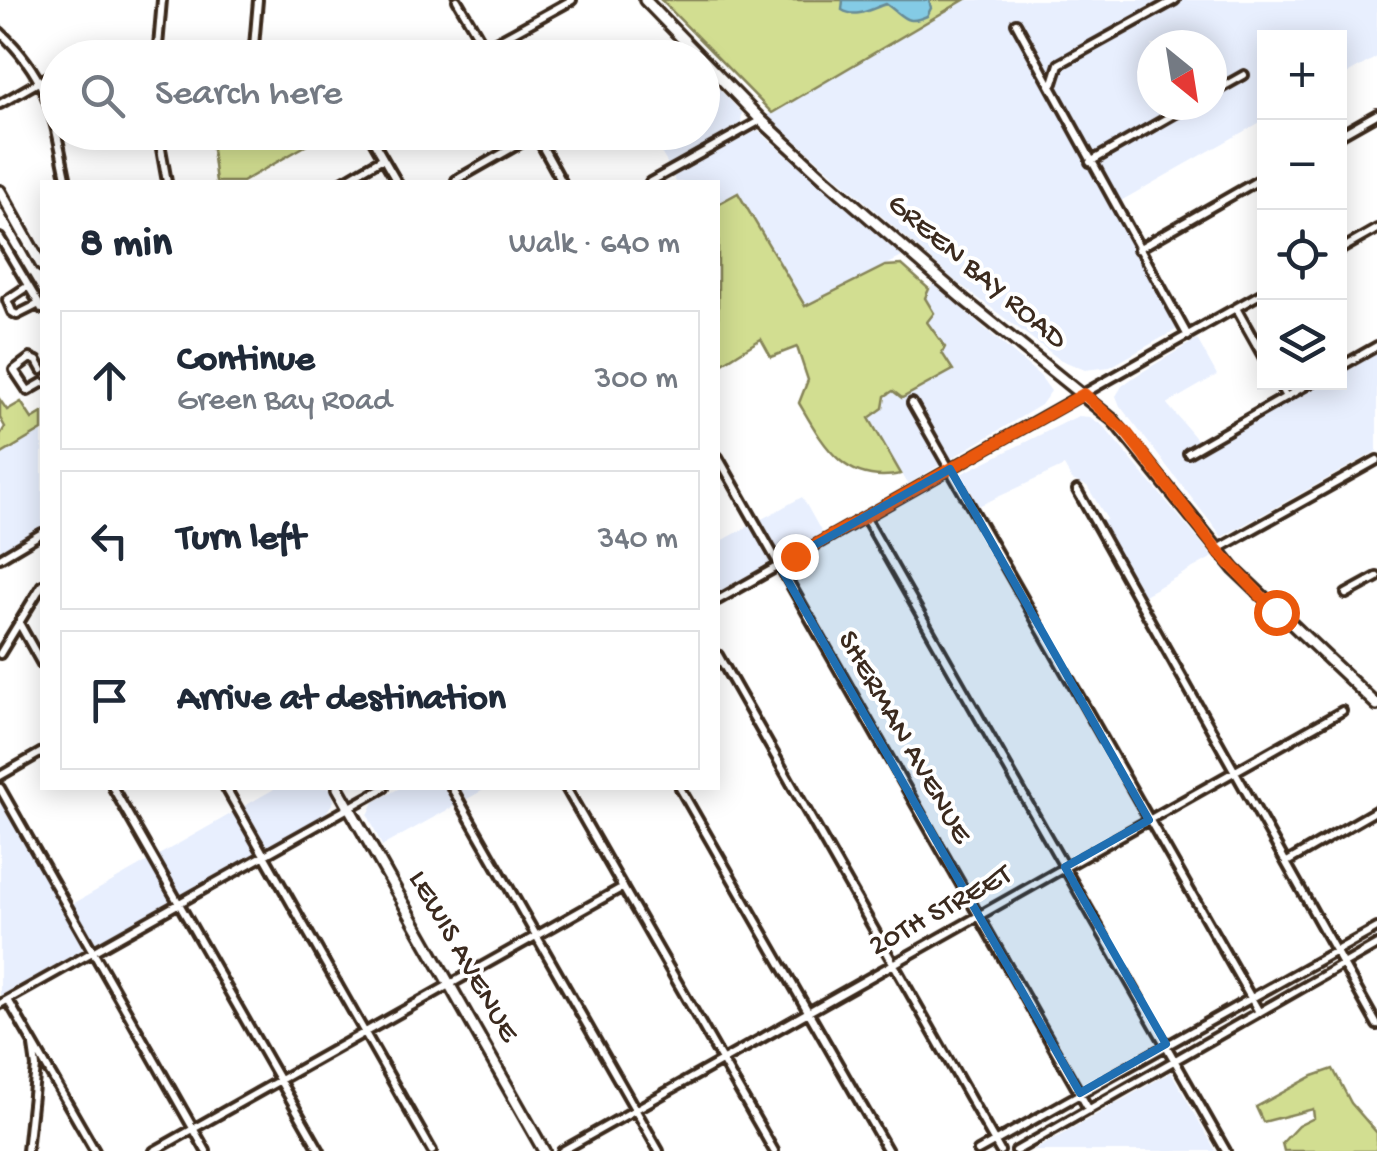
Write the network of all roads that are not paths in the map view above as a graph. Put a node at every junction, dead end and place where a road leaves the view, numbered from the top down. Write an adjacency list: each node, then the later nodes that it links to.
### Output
1 (162, 0): 9 (street)
2 (258, 0): 10 (street)
3 (457, 0): 11 (street)
4 (572, 0): 12 (street)
5 (645, 0): 13 (main road, GREEN BAY ROAD)
6 (1175, 0): 17 (street)
7 (1016, 23): 17 (street)
8 (0, 32): 16 (street)
9 (159, 40)
10 (255, 40)
11 (481, 40)
12 (500, 40)
13 (684, 40)
14 (1244, 75): 18 (street)
15 (720, 77): 21 (main road, GREEN BAY ROAD)
16 (40, 81): 19 (street)
17 (1052, 84): 32 (street)
18 (1227, 85)
19 (0, 104)
20 (1377, 114): 23 (street)
21 (761, 120): 24 (street); 60 (main road, GREEN BAY ROAD)
22 (1164, 120): 32 (street)
23 (1347, 131)
24 (720, 143)
25 (60, 150): 33 (street)
26 (161, 150): 34 (street)
27 (378, 150): 31 (street)
28 (507, 150): 37 (street)
29 (545, 150): 38 (street)
30 (707, 150): 39 (street)
31 (383, 158): 35 (street); 36 (street)
32 (1090, 162): 45 (street)
33 (67, 180)
34 (167, 180)
35 (345, 180)
36 (396, 180)
37 (456, 180)
38 (561, 180)
39 (654, 180)
40 (1257, 181): 45 (street)
41 (0, 192): 46 (main road)
42 (1376, 231): 44 (street)
43 (0, 238): 47 (street)
44 (1347, 246)
45 (1138, 249): 52 (street)
46 (40, 262)
47 (28, 286): 49 (street); 50 (street)
48 (1257, 296): 51 (street)
49 (40, 304)
50 (40, 306)
51 (1236, 308): 52 (street); 53 (street)
52 (1188, 336): 60 (street)
53 (1257, 346)
54 (1377, 346): 55 (street)
55 (1347, 363)
56 (40, 366): 57 (street)
57 (40, 385)
58 (1282, 390): 61 (street)
59 (1298, 390): 61 (street)
60 (1084, 394): 66 (street); 70 (main road, GREEN BAY ROAD)
61 (1286, 397): 63 (street)
62 (912, 403): 66 (street)
63 (1188, 453)
64 (720, 460): 72 (street, SHERMAN AVENUE)
65 (1377, 460): 70 (street)
66 (950, 469): 68 (street); 96 (street)
67 (1077, 490): 84 (street)
68 (864, 517): 72 (street); 99 (street)
69 (40, 535): 71 (street)
70 (1217, 550): 81 (main road, GREEN BAY ROAD)
71 (0, 558)
72 (779, 565): 76 (street); 102 (street, SHERMAN AVENUE)
73 (1377, 577): 75 (street)
74 (40, 589): 77 (street)
75 (1346, 594)
76 (720, 599)
77 (19, 623): 78 (street); 80 (street)
78 (0, 654)
79 (720, 659): 108 (street)
80 (40, 660)
81 (1377, 705)
82 (1342, 711): 84 (street, 20TH STREET)
83 (40, 753): 85 (street)
84 (1236, 771): 96 (street, 20TH STREET); 98 (street)
85 (0, 776)
86 (0, 788): 107 (street)
87 (114, 790): 101 (street)
88 (227, 790): 97 (street)
89 (339, 790): 94 (main road, LEWIS AVENUE)
90 (380, 790): 94 (street)
91 (453, 790): 104 (street)
92 (567, 790): 100 (street)
93 (681, 790): 114 (street)
94 (349, 807): 97 (street); 110 (main road, LEWIS AVENUE)
95 (1377, 810): 98 (street)
96 (1149, 820): 99 (street, 20TH STREET); 111 (street)
97 (264, 855): 101 (street); 117 (street)
98 (1288, 862): 106 (street)
99 (1065, 868): 102 (street, 20TH STREET); 119 (street)
100 (623, 887): 104 (street); 120 (street)
101 (179, 903): 107 (street); 122 (street)
102 (979, 916): 108 (street, 20TH STREET); 123 (street, SHERMAN AVENUE)
103 (1377, 928): 106 (street)
104 (536, 936): 110 (street); 124 (street)
105 (1377, 945): 109 (street)
106 (1338, 951): 109 (street); 111 (street)
107 (93, 952): 112 (street); 126 (street)
108 (894, 964): 114 (street, 20TH STREET); 127 (street)
109 (1345, 964): 115 (street); 116 (street)
110 (449, 984): 117 (street); 134 (main road, LEWIS AVENUE)
111 (1250, 997): 115 (street); 119 (street)
112 (8, 1000): 113 (street); 118 (street)
113 (0, 1004)
114 (808, 1012): 120 (street, 20TH STREET); 138 (street)
115 (1259, 1012): 121 (street)
116 (1377, 1024)
117 (364, 1032): 122 (street); 133 (street)
118 (32, 1040): 128 (street); 129 (street)
119 (1166, 1044): 121 (street); 123 (street)
120 (722, 1061): 124 (street, 20TH STREET); 137 (street)
121 (1176, 1061): 125 (street); 142 (street)
122 (280, 1080): 126 (street); 132 (street)
123 (1080, 1093): 125 (street, SHERMAN AVENUE); 127 (street)
124 (636, 1110): 135 (street, 20TH STREET); 136 (street)
125 (1089, 1110): 141 (street)
126 (194, 1129): 130 (street); 131 (street)
127 (995, 1141): 139 (street); 140 (street)
128 (27, 1151)
129 (94, 1151)
130 (154, 1151)
131 (206, 1151)
132 (320, 1151)
133 (432, 1151)
134 (544, 1151)
135 (562, 1151)
136 (659, 1151)
137 (774, 1151)
138 (888, 1151)
139 (978, 1151)
140 (1000, 1151)
141 (1016, 1151)
142 (1226, 1151)

